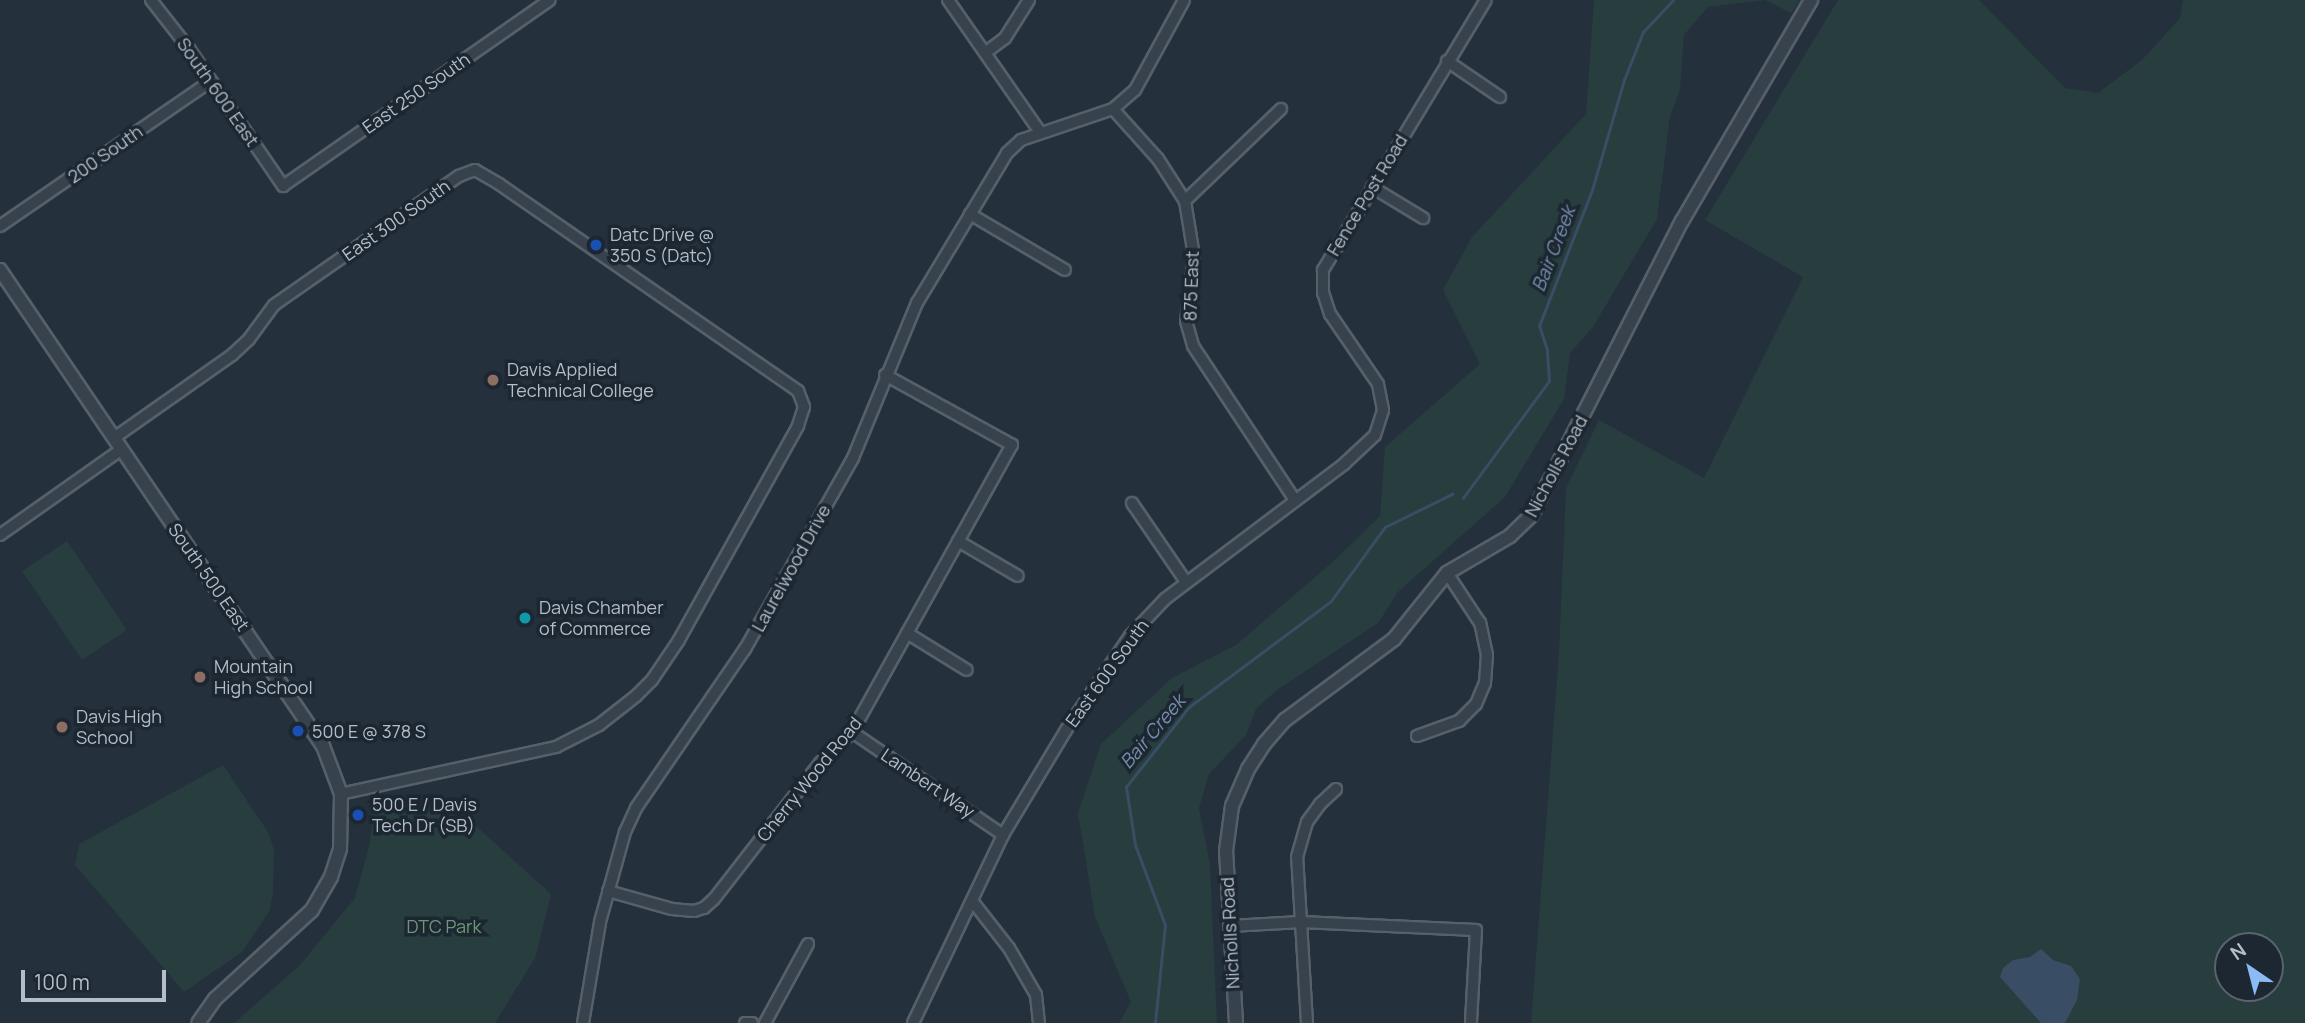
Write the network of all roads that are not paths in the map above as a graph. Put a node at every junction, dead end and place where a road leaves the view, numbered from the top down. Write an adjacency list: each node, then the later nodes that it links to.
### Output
1 (151, 0): 10 (street, South 600 East)
2 (550, 0): 15 (street, East 250 South)
3 (948, 0): 8 (street)
4 (1029, 0): 8 (street)
5 (1184, 0): 13 (street)
6 (1486, 0): 9 (street, Fence Post Road)
7 (1811, 0): 31 (street, Nicholls Road)
8 (985, 53): 14 (street)
9 (1447, 61): 11 (street); 16 (street, Fence Post Road)
10 (211, 81): 15 (street, South 600 East); 20 (street, 200 South)
11 (1500, 97)
12 (1281, 108): 17 (street)
13 (1113, 109): 14 (street, Laurelwood Drive); 17 (street, 875 East)
14 (1041, 132): 18 (street, Laurelwood Drive)
15 (283, 186)
16 (1372, 187): 19 (street); 26 (street, Fence Post Road)
17 (1185, 201): 27 (street, 875 East)
18 (970, 214): 22 (street); 23 (street, Laurelwood Drive)
19 (1423, 218)
20 (0, 226)
21 (0, 270): 24 (street, South 500 East)
22 (1065, 270)
23 (885, 374): 30 (street, Cherry Wood Road); 41 (street, Laurelwood Drive)
24 (114, 438): 25 (street, South 500 East); 39 (street, East 300 South)
25 (122, 449): 29 (street); 39 (street, South 500 East)
26 (1344, 464): 27 (street, East 600 South)
27 (1294, 500): 33 (street, East 600 South)
28 (1132, 503): 33 (street)
29 (0, 535)
30 (958, 541): 32 (street); 34 (street, Cherry Wood Road)
31 (1447, 573): 37 (street); 44 (street, Nicholls Road)
32 (1018, 576)
33 (1186, 582): 40 (street, East 600 South)
34 (907, 633): 35 (street); 36 (street, Cherry Wood Road)
35 (967, 670)
36 (852, 732): 40 (street, Lambert Way); 41 (street, Cherry Wood Road)
37 (1417, 736)
38 (1336, 789): 43 (street)
39 (341, 794): 46 (street, South 500 East)
40 (1003, 835): 42 (street, East 600 South)
41 (608, 891): 47 (street, Laurelwood Drive)
42 (973, 902): 51 (street, East 600 South); 52 (street)
43 (1301, 922): 44 (street); 54 (street); 55 (street)
44 (1230, 926): 53 (street, Nicholls Road)
45 (808, 944): 50 (street)
46 (198, 1023)
47 (583, 1023)
48 (745, 1023): 49 (street)
49 (752, 1023)
50 (765, 1023)
51 (913, 1023)
52 (1039, 1023)
53 (1236, 1023)
54 (1307, 1023)
55 (1471, 1023)

